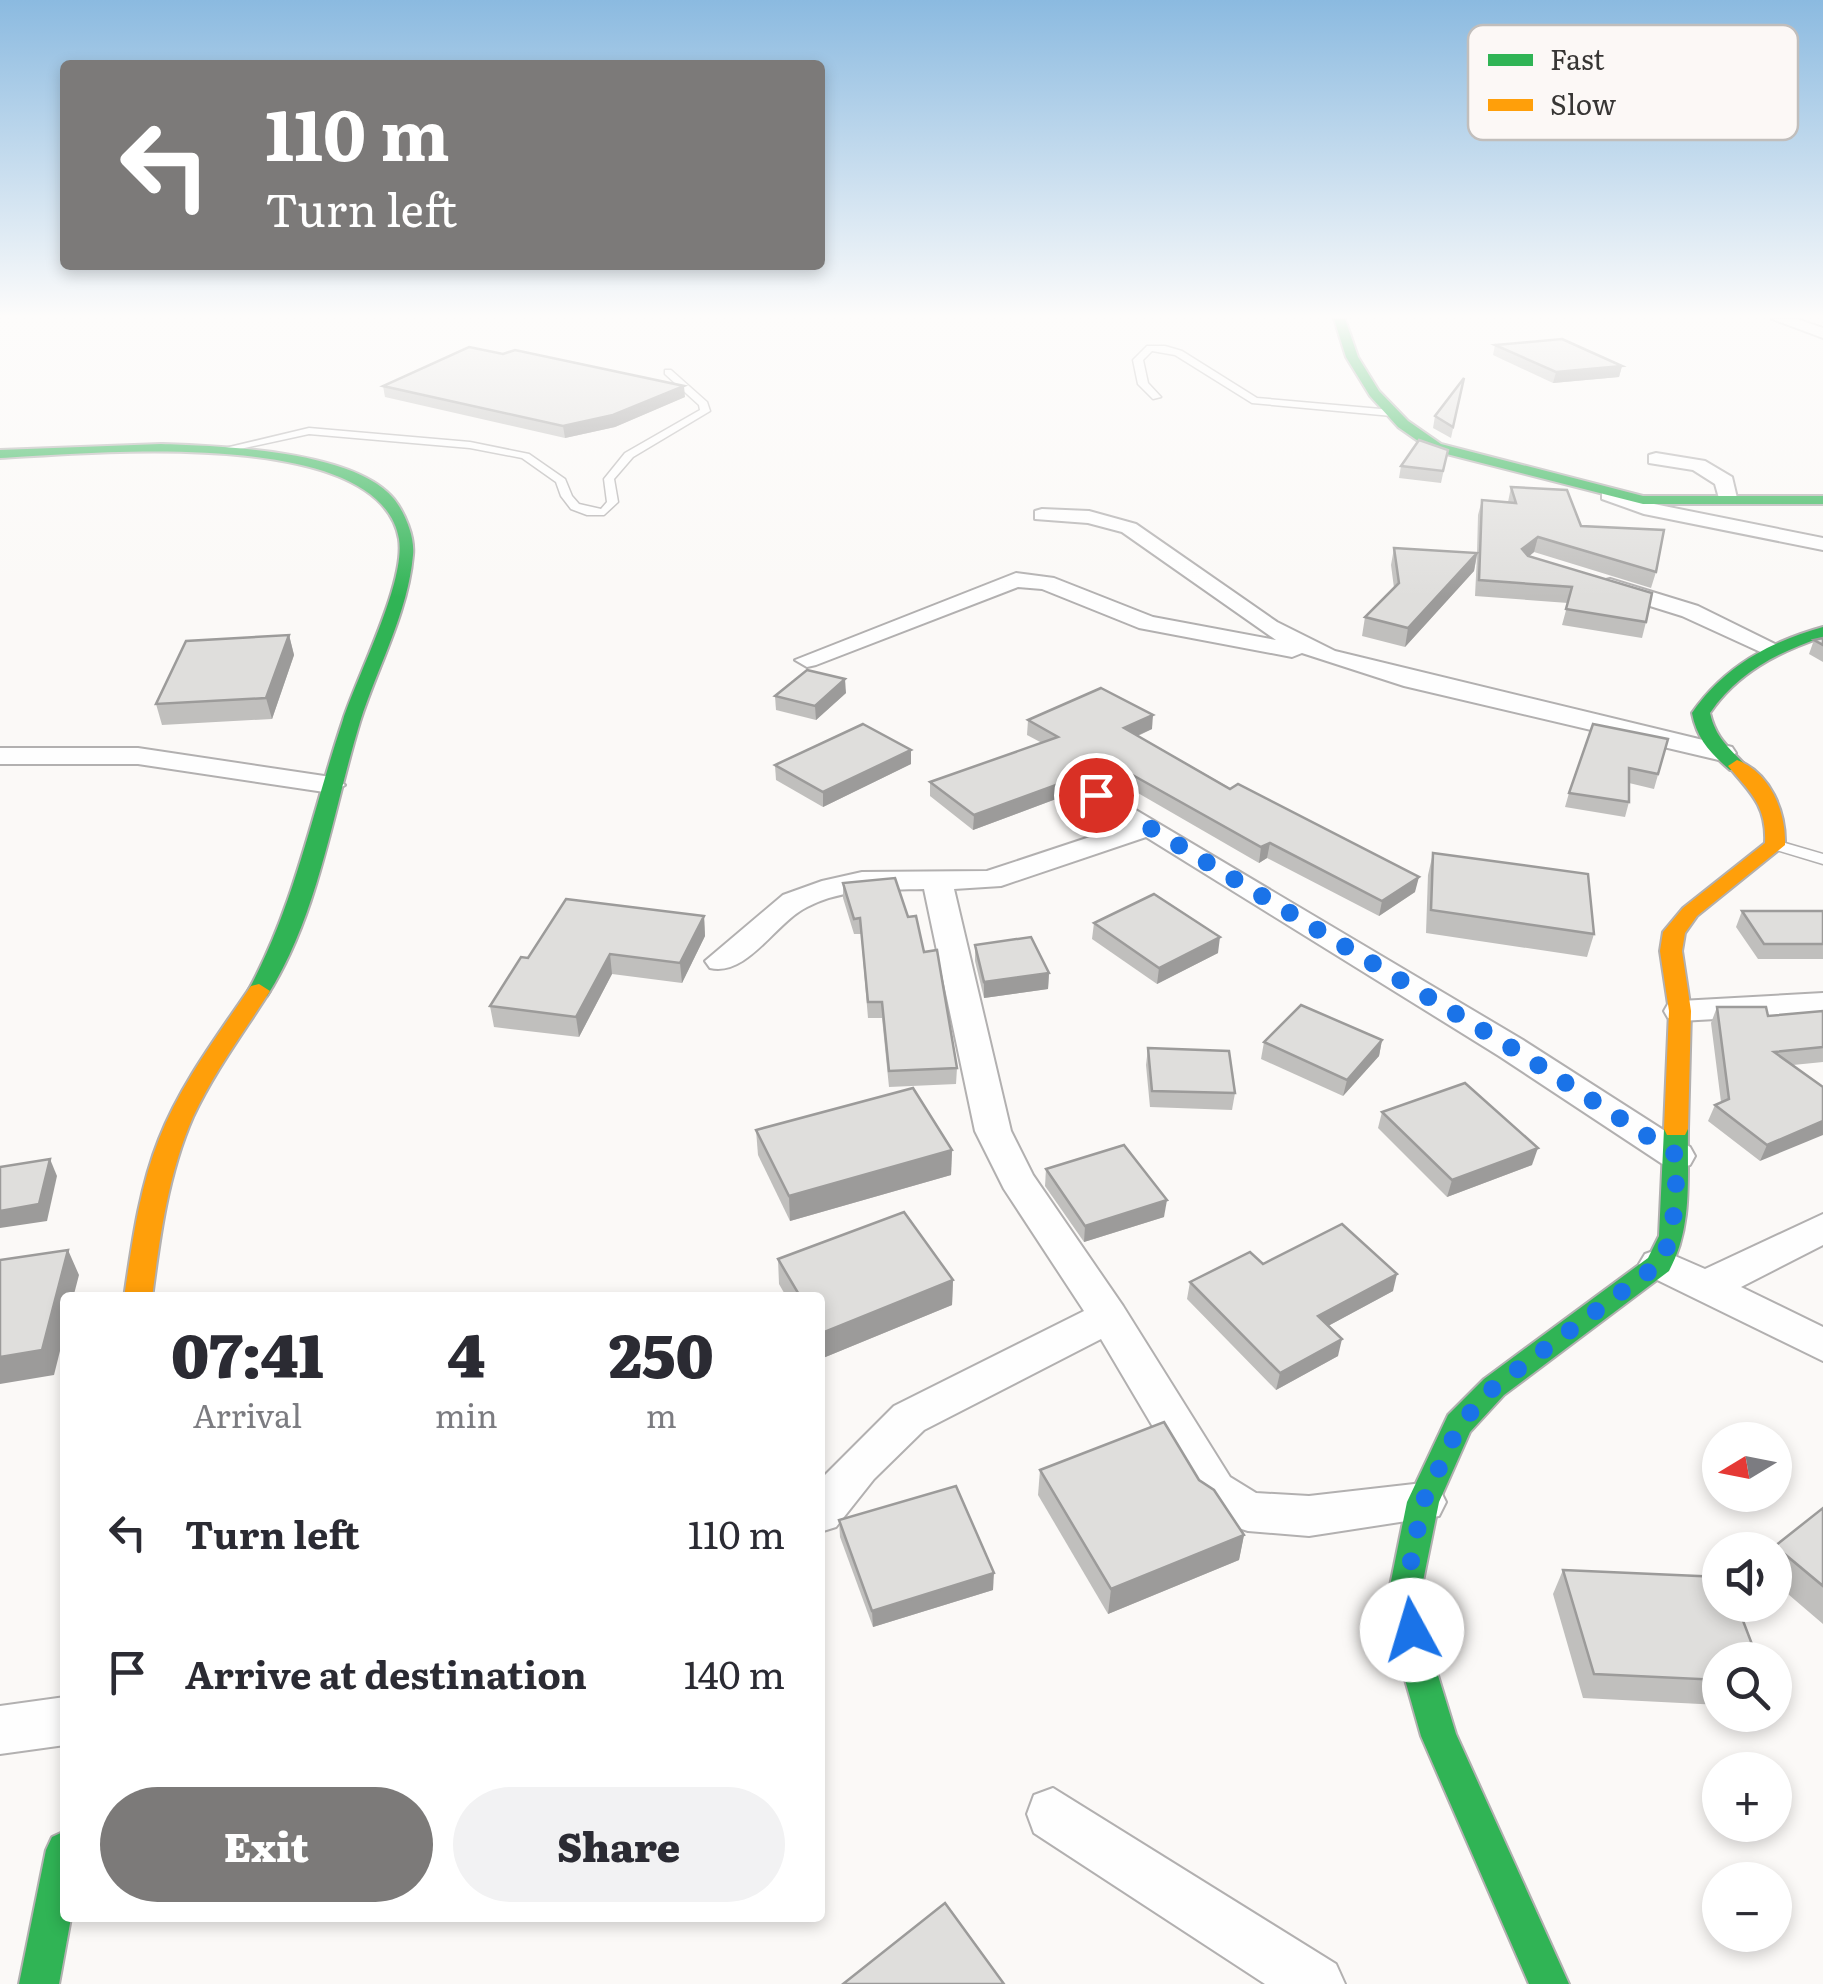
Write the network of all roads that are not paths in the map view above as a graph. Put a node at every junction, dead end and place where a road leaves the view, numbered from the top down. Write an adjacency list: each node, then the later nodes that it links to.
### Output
1 (704, 412): 4 (lane)
2 (1377, 412): 3 (lane)
3 (1392, 413): 7 (street)
4 (226, 449): 5 (street); 19 (street)
5 (0, 454)
6 (1656, 459): 8 (street)
7 (1607, 494): 8 (street); 11 (street)
8 (1727, 498): 9 (street)
9 (1823, 500)
10 (1042, 515): 15 (street)
11 (1823, 544)
12 (1586, 579): 14 (street)
13 (1823, 632): 14 (street)
14 (1773, 649): 17 (street)
15 (1326, 656): 16 (street); 17 (street)
16 (807, 660)
17 (1723, 753): 22 (street)
18 (0, 756): 19 (street)
19 (330, 785): 32 (street)
20 (1096, 795): 21 (street)
21 (1148, 827): 24 (street); 28 (street)
22 (1776, 845): 23 (lane); 27 (street)
23 (1823, 858)
24 (938, 883): 25 (street); 33 (street)
25 (721, 961)
26 (1823, 1003): 27 (street)
27 (1680, 1011): 28 (street)
28 (1678, 1156): 30 (street)
29 (1823, 1228): 31 (street)
30 (1659, 1264): 31 (street); 35 (street)
31 (1704, 1286): 34 (street)
32 (139, 1292)
33 (1109, 1317): 35 (street); 36 (street)
34 (1823, 1345)
35 (1423, 1502): 43 (street)
36 (825, 1507)
37 (60, 1722): 38 (street)
38 (0, 1730)
39 (1053, 1814): 42 (street)
40 (60, 1876): 41 (street)
41 (39, 1984)
42 (1316, 1984)
43 (1549, 1984)

